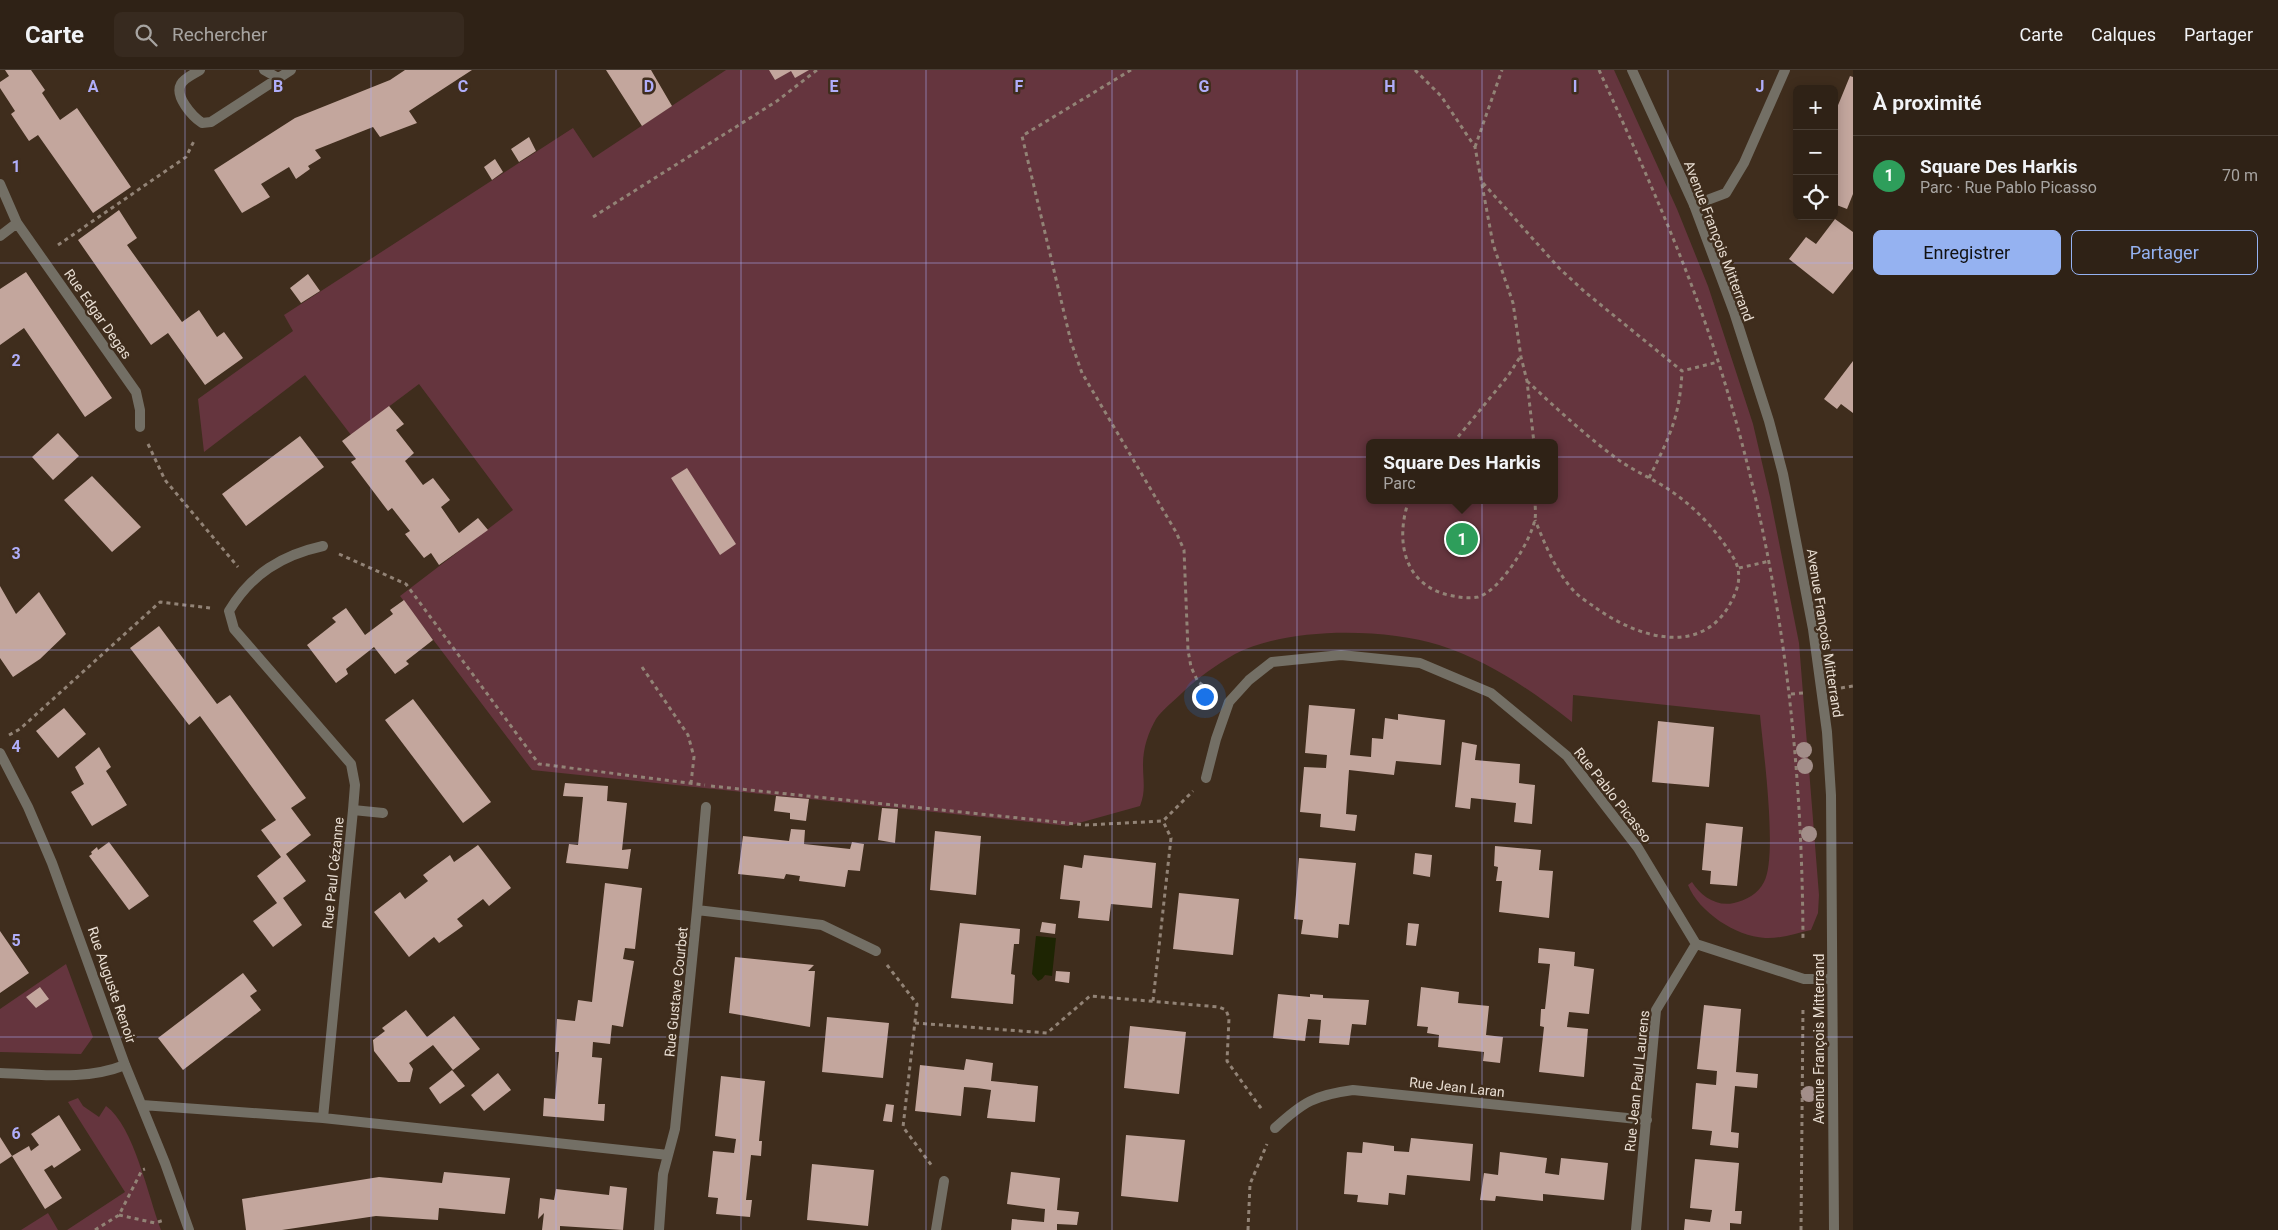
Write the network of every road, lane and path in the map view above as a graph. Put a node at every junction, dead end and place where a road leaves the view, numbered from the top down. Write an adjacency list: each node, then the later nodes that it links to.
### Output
1 (200, 70): 12 (street)
2 (264, 70): 11 (street)
3 (291, 70): 11 (street)
4 (817, 70): 17 (path)
5 (1131, 70): 42 (path)
6 (1415, 70): 13 (path)
7 (1502, 70): 13 (path)
8 (1599, 70): 22 (path)
9 (1632, 70): 16 (street, Avenue François Mitterrand)
10 (1785, 70): 16 (street)
11 (278, 78): 12 (street)
12 (202, 123): 20 (path)
13 (1475, 147): 14 (path)
14 (1483, 182): 21 (path); 23 (path)
15 (0, 184): 18 (street, Rue Edgar Degas)
16 (1694, 205): 55 (street, Avenue François Mitterrand)
17 (593, 217)
18 (17, 223): 19 (street); 20 (street, Rue Edgar Degas)
19 (0, 236)
20 (41, 257): 25 (street, Rue Edgar Degas)
21 (1520, 356): 24 (path); 26 (path)
22 (1718, 362): 23 (path); 33 (path)
23 (1682, 371): 28 (path)
24 (1527, 381): 27 (path); 28 (path)
25 (140, 427): 35 (path)
26 (1456, 439)
27 (1534, 439)
28 (1649, 478): 34 (path)
29 (1408, 504): 31 (path)
30 (1535, 504): 31 (path)
31 (1535, 520): 34 (path)
32 (323, 546): 35 (street); 46 (path)
33 (1770, 561): 34 (path); 41 (path)
34 (1738, 568)
35 (252, 582): 36 (street)
36 (229, 611): 43 (path); 48 (street, Rue Paul Cézanne)
37 (642, 667): 46 (path)
38 (1853, 686): 39 (path)
39 (1838, 689)
40 (1803, 693): 41 (path)
41 (1791, 694): 52 (path)
42 (1229, 702): 45 (street, Rue Pablo Picasso); 53 (street, Rue Pablo Picasso)
43 (7, 736)
44 (0, 753): 59 (street, Rue Auguste Renoir)
45 (1206, 778): 50 (path)
46 (691, 783): 50 (path)
47 (706, 807): 51 (street)
48 (353, 810): 49 (street); 62 (street, Rue Paul Cézanne)
49 (383, 813)
50 (1163, 821): 56 (path)
51 (697, 910): 54 (street, Rue Gustave Courbet); 65 (street, Rue Gustave Courbet)
52 (1803, 940)
53 (1696, 944): 55 (street); 63 (street, Rue Jean Paul Laurens)
54 (876, 951): 58 (path)
55 (1832, 979): 77 (street, Avenue François Mitterrand)
56 (1153, 1002): 58 (path); 64 (path)
57 (1803, 1007): 76 (path)
58 (915, 1023): 67 (path)
59 (125, 1065): 60 (street); 61 (street, Rue Auguste Renoir)
60 (0, 1073)
61 (142, 1105): 62 (street); 71 (street, Rue Auguste Renoir)
62 (323, 1118): 65 (street)
63 (1647, 1120): 64 (street, Rue Jean Laran); 75 (street, Rue Jean Paul Laurens)
64 (1275, 1128): 74 (path)
65 (668, 1155): 72 (street, Rue Gustave Courbet)
66 (142, 1170): 68 (path)
67 (944, 1181): 73 (street)
68 (119, 1215): 69 (path); 70 (path)
69 (155, 1223)
70 (95, 1230)
71 (189, 1230)
72 (659, 1230)
73 (936, 1230)
74 (1248, 1230)
75 (1636, 1230)
76 (1801, 1230)
77 (1834, 1230)

